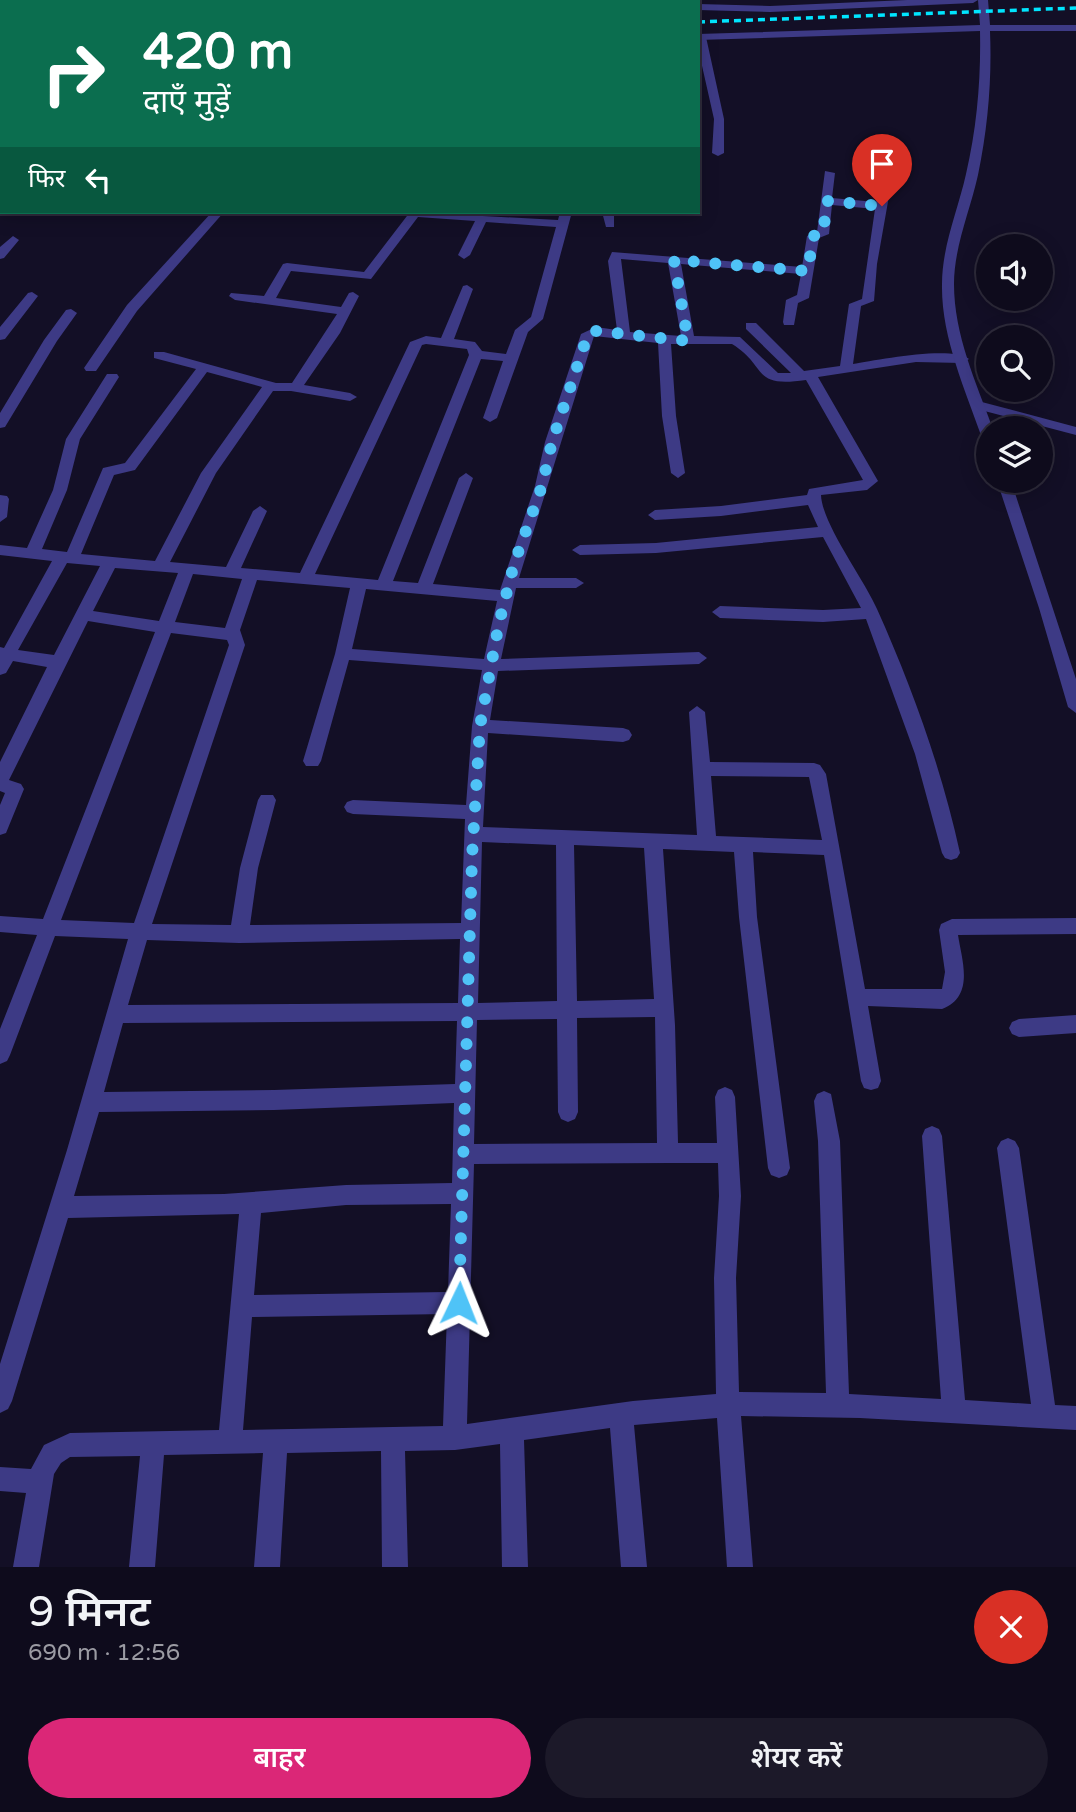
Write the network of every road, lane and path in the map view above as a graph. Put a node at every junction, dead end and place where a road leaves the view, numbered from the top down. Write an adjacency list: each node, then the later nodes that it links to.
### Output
1 (973, 0): 3 (street)
2 (984, 0): 5 (street)
3 (700, 7)
4 (1076, 28): 5 (street)
5 (986, 29): 6 (street); 39 (street)
6 (700, 37): 7 (street)
7 (718, 153)
8 (829, 173): 10 (street)
9 (886, 179): 11 (street)
10 (827, 201): 11 (street); 21 (street)
11 (882, 206): 42 (street)
12 (216, 214): 41 (street)
13 (414, 214): 26 (street)
14 (428, 214): 15 (street)
15 (482, 218): 16 (street); 19 (street)
16 (565, 218): 38 (street)
17 (13, 240): 18 (street)
18 (0, 255)
19 (464, 255)
20 (674, 260): 21 (street); 31 (street); 34 (street)
21 (808, 271): 29 (street)
22 (467, 289): 35 (street)
23 (32, 296): 32 (street)
24 (235, 296): 26 (street)
25 (353, 296): 27 (street)
26 (268, 300): 27 (street)
27 (345, 312): 46 (street)
28 (71, 313): 51 (street)
29 (789, 322)
30 (751, 326): 43 (street)
31 (624, 335): 33 (street); 76 (street)
32 (0, 336)
33 (664, 340): 34 (street); 53 (street)
34 (688, 341): 43 (street)
35 (446, 342): 37 (street); 71 (street)
36 (159, 355): 40 (street)
37 (476, 355): 38 (street); 74 (street)
38 (511, 358): 50 (street)
39 (962, 359): 42 (street); 48 (street)
40 (204, 368): 45 (street); 65 (street)
41 (91, 369)
42 (846, 369): 43 (street)
43 (806, 376): 57 (street)
44 (112, 377): 64 (street)
45 (271, 385): 46 (street); 67 (street)
46 (295, 388): 47 (street)
47 (350, 397)
48 (978, 405): 49 (street); 52 (street)
49 (982, 416)
50 (490, 418)
51 (0, 424)
52 (1076, 431)
53 (678, 473)
54 (466, 478): 75 (street)
55 (1008, 493): 88 (street)
56 (2, 499): 60 (street)
57 (814, 499): 59 (street); 61 (street)
58 (260, 511): 69 (street)
59 (655, 515)
60 (0, 517)
61 (828, 531): 63 (street); 78 (street)
62 (0, 550): 64 (street)
63 (580, 550)
64 (32, 554): 65 (street)
65 (67, 558): 66 (street); 82 (street)
66 (110, 562): 67 (street); 79 (street)
67 (160, 566): 68 (street)
68 (187, 570): 69 (street); 80 (street)
69 (231, 573): 70 (street)
70 (251, 575): 71 (street); 81 (street)
71 (305, 579): 73 (street)
72 (576, 583): 76 (street)
73 (359, 584): 74 (street); 83 (street)
74 (384, 585): 75 (street)
75 (424, 588): 76 (street)
76 (508, 589): 86 (street)
77 (720, 612): 78 (street)
78 (871, 612): 105 (street)
79 (84, 615): 80 (street); 85 (street)
80 (164, 627): 81 (street); 108 (street)
81 (234, 635): 110 (street)
82 (4, 654): 85 (street); 87 (street)
83 (343, 654): 86 (street); 92 (street)
84 (699, 659): 86 (street)
85 (58, 661): 94 (street)
86 (491, 665): 90 (street)
87 (0, 669)
88 (1076, 707)
89 (697, 712): 93 (street)
90 (480, 726): 91 (street); 97 (street)
91 (623, 735)
92 (312, 761)
93 (702, 769): 102 (street); 104 (street)
94 (0, 782): 98 (street)
95 (267, 800): 111 (street)
96 (353, 807): 97 (street)
97 (474, 812): 99 (street)
98 (0, 828)
99 (473, 834): 100 (street); 109 (street)
100 (565, 837): 101 (street); 114 (street)
101 (653, 840): 102 (street); 113 (street)
102 (707, 842): 103 (street)
103 (743, 844): 104 (street); 131 (street)
104 (832, 848): 112 (street)
105 (951, 853)
106 (0, 924): 108 (street)
107 (1076, 926): 112 (street)
108 (48, 928): 110 (street); 119 (street)
109 (470, 931): 111 (street); 115 (street)
110 (139, 933): 111 (street); 116 (street)
111 (239, 935)
112 (857, 997): 120 (street)
113 (664, 1008): 114 (street); 128 (street)
114 (568, 1010): 115 (street); 125 (street)
115 (467, 1011): 116 (street); 121 (street)
116 (116, 1014): 123 (street)
117 (1076, 1024): 118 (street)
118 (1019, 1028)
119 (0, 1055)
120 (871, 1080)
121 (465, 1093): 123 (street); 130 (street)
122 (725, 1097): 129 (street)
123 (92, 1101): 134 (street)
124 (824, 1101): 138 (street)
125 (568, 1112)
126 (932, 1136): 140 (street)
127 (1008, 1148): 142 (street)
128 (668, 1153): 129 (street); 130 (street)
129 (728, 1153): 139 (street)
130 (463, 1154): 132 (street)
131 (779, 1168)
132 (462, 1194): 133 (street); 135 (street)
133 (251, 1203): 134 (street); 136 (street)
134 (61, 1207): 137 (street)
135 (459, 1303): 136 (street); 145 (street)
136 (243, 1306): 149 (street)
137 (0, 1401)
138 (838, 1405): 139 (street); 140 (street)
139 (729, 1406): 141 (street); 158 (street)
140 (954, 1411): 142 (street)
141 (621, 1415): 144 (street); 157 (street)
142 (1045, 1417): 143 (street)
143 (1076, 1418)
144 (512, 1431): 145 (street); 156 (street)
145 (454, 1438): 146 (street)
146 (393, 1441): 147 (street); 155 (street)
147 (276, 1443): 149 (street); 154 (street)
148 (153, 1444): 149 (street); 151 (street); 153 (street)
149 (230, 1444)
150 (0, 1479): 151 (street)
151 (40, 1482): 152 (street)
152 (26, 1567)
153 (142, 1567)
154 (267, 1567)
155 (395, 1567)
156 (515, 1567)
157 (634, 1567)
158 (740, 1567)

